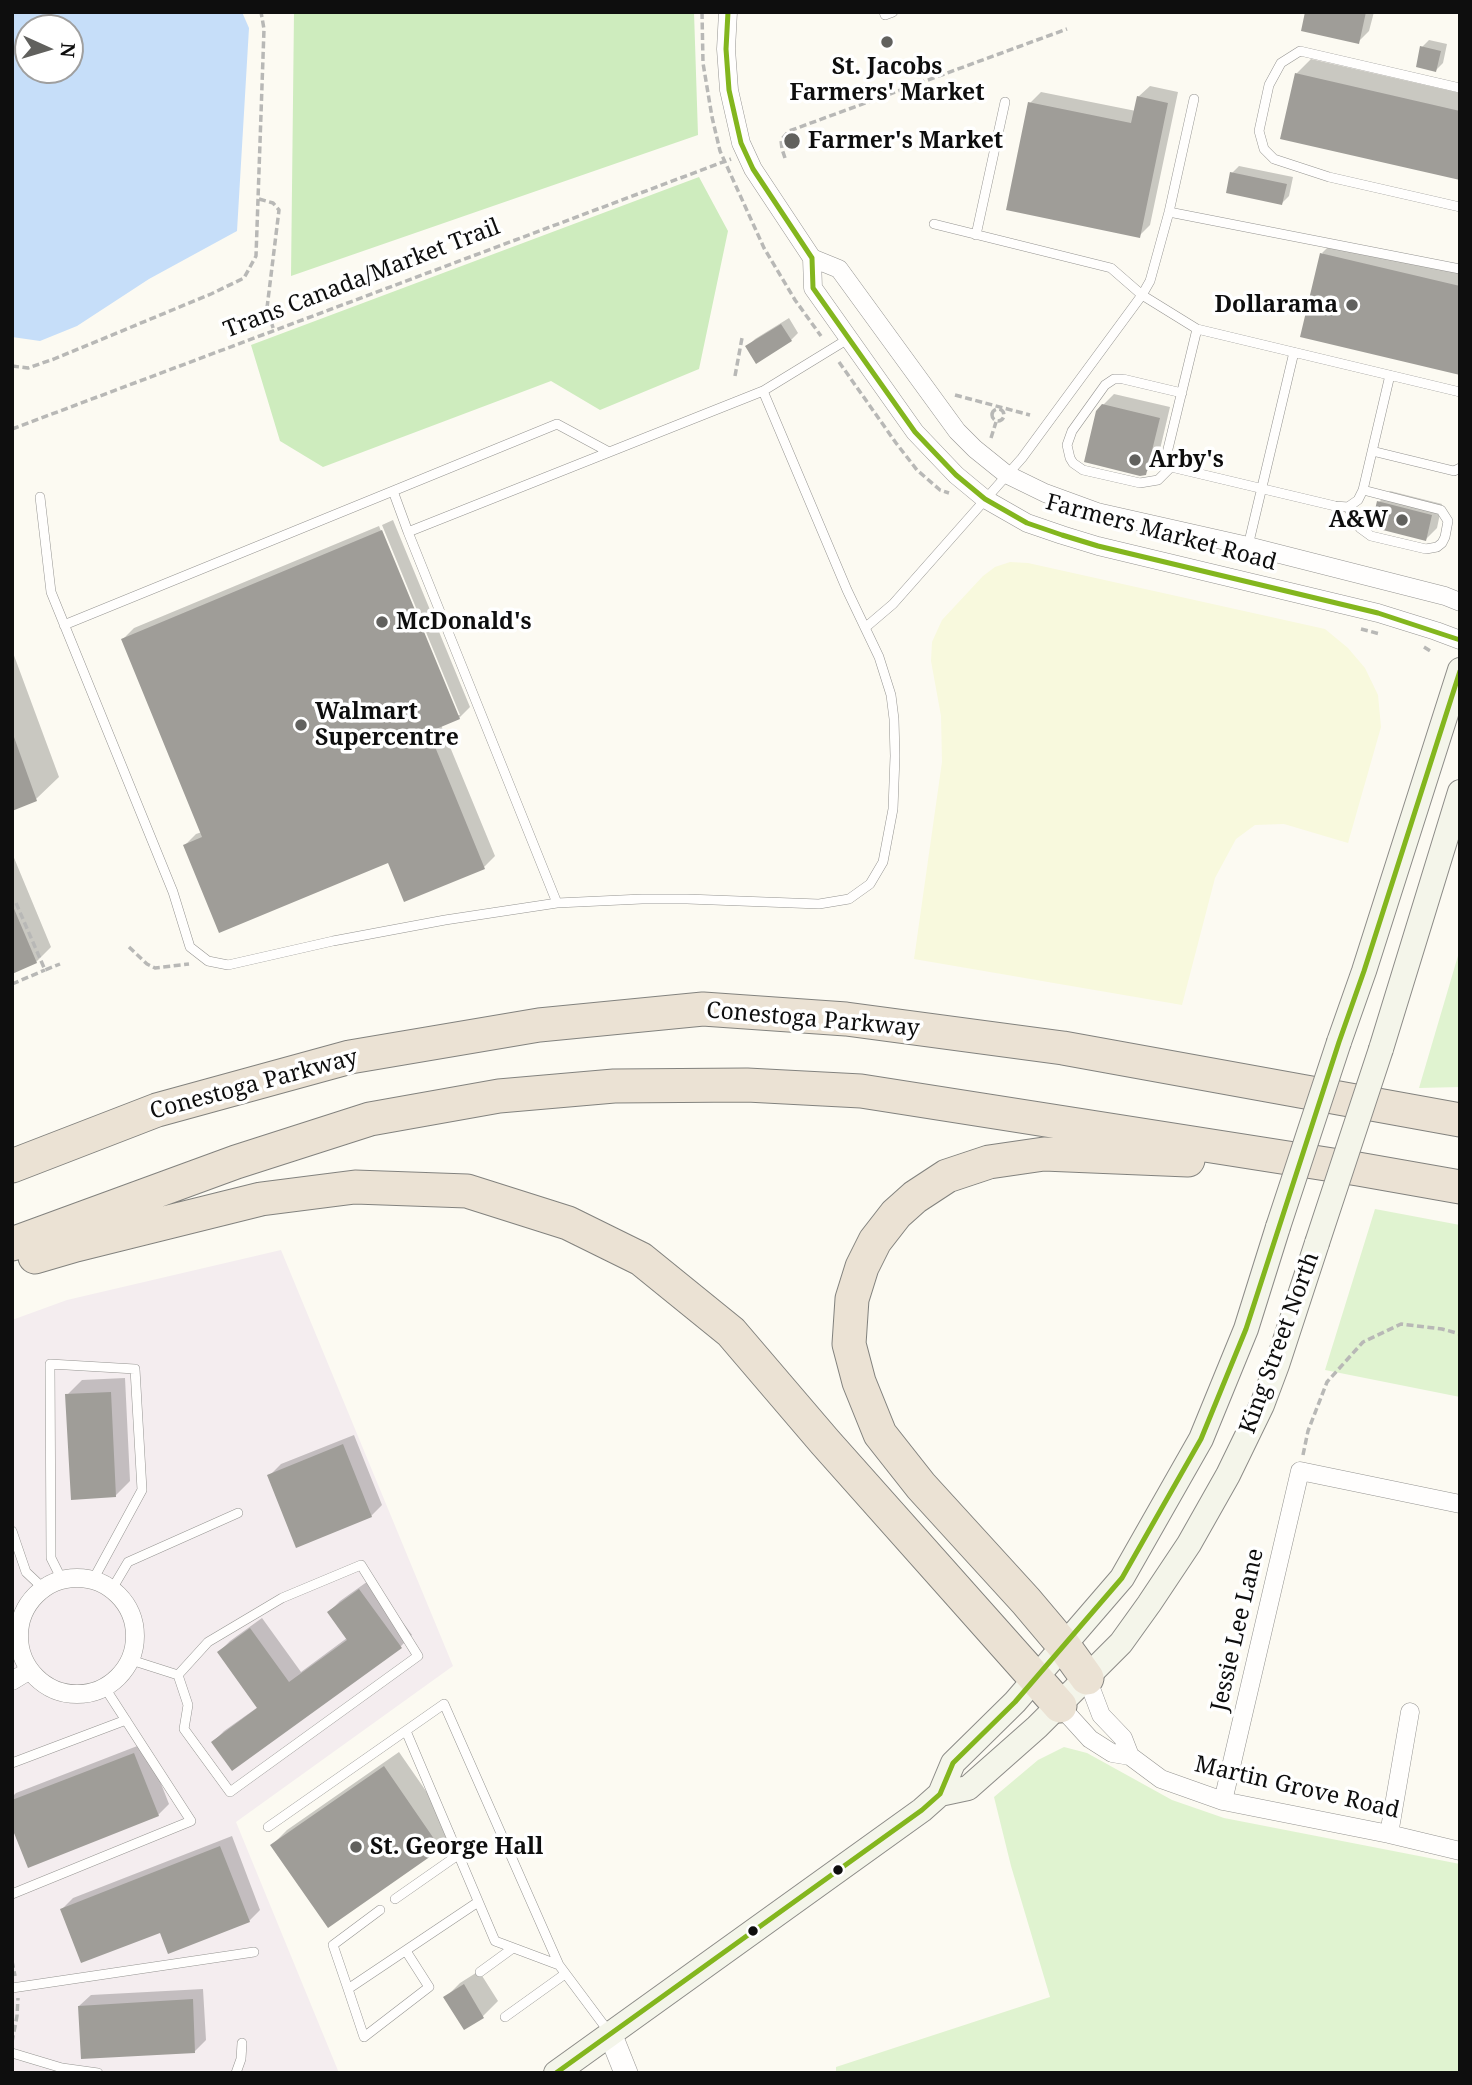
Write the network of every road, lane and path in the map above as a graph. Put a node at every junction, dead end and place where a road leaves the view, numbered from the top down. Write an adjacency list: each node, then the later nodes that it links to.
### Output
1 (261, 12): 12 (path)
2 (702, 12): 11 (path)
3 (728, 12): 17 (street, Farmers Market Road)
4 (884, 12): 5 (lane)
5 (893, 12)
6 (1067, 29): 10 (path)
7 (1460, 88): 13 (lane)
8 (1194, 99): 14 (lane)
9 (1005, 102): 16 (lane)
10 (785, 158)
11 (724, 162): 21 (path, Trans Canada/Market Trail); 22 (path)
12 (259, 199): 21 (path); 27 (path)
13 (1460, 207)
14 (1169, 212): 18 (lane); 19 (lane)
15 (934, 225): 16 (lane)
16 (976, 235): 19 (lane)
17 (811, 258): 24 (street, Farmers Market Road); 43 (street, Farmers Market Road)
18 (1460, 269)
19 (1142, 295): 20 (lane); 43 (lane)
20 (1197, 329): 25 (lane); 32 (lane)
21 (274, 331): 37 (path, Trans Canada/Market Trail)
22 (821, 336)
23 (742, 338): 29 (path)
24 (848, 339): 30 (lane); 49 (street, Farmers Market Road)
25 (1294, 352): 28 (lane); 44 (lane)
26 (839, 362): 47 (path)
27 (12, 366)
28 (1390, 375): 31 (lane); 40 (lane)
29 (735, 376)
30 (763, 391): 39 (lane); 55 (lane)
31 (1460, 392)
32 (1182, 393): 41 (lane); 41 (lane)
33 (955, 395): 34 (path)
34 (1000, 408): 35 (path); 36 (path); 36 (path)
35 (1030, 415)
36 (996, 422): 38 (path)
37 (12, 429)
38 (991, 438)
39 (609, 452): 46 (lane); 51 (lane)
40 (1372, 452): 42 (lane); 45 (lane)
41 (1171, 467): 44 (lane)
42 (1460, 468)
43 (1006, 474): 49 (lane); 52 (street, Farmers Market Road)
44 (1261, 488): 50 (lane); 52 (lane)
45 (1363, 490): 50 (lane); 50 (lane)
46 (393, 491): 51 (lane); 54 (lane)
47 (949, 493)
48 (40, 497): 54 (lane)
49 (985, 499): 55 (lane); 56 (street, Farmers Market Road)
50 (1348, 507)
51 (408, 532): 60 (lane)
52 (1248, 547): 53 (street, Farmers Market Road)
53 (1460, 602)
54 (64, 625): 62 (lane)
55 (866, 627): 60 (lane)
56 (1460, 640)
57 (1460, 670): 83 (main road, King Street North, bridge)
58 (1460, 792): 87 (main road, King Street North, bridge)
59 (16, 903): 64 (path)
60 (557, 904): 62 (lane)
61 (130, 947): 62 (path)
62 (208, 961)
63 (60, 964): 64 (path)
64 (45, 970): 65 (path)
65 (12, 984)
66 (1402, 1109): 67 (highway); 68 (highway, Conestoga Parkway); 69 (highway, Conestoga Parkway)
67 (1460, 1112)
68 (1460, 1120)
69 (12, 1166)
70 (1358, 1168): 71 (highway); 72 (highway); 83 (highway)
71 (1460, 1187)
72 (12, 1244)
73 (12, 1264): 88 (highway)
74 (1460, 1334): 75 (path)
75 (1300, 1471): 76 (street); 98 (street, Jessie Lee Lane)
76 (1460, 1504)
77 (238, 1513): 82 (lane)
78 (12, 1531): 81 (lane)
79 (62, 1580): 80 (street); 80 (lane); 81 (street)
80 (93, 1580): 82 (street)
81 (44, 1589): 85 (street)
82 (112, 1589): 84 (street)
83 (1064, 1646): 87 (highway); 88 (main road, King Street North)
84 (131, 1660): 86 (lane); 90 (street)
85 (30, 1670): 89 (street); 90 (street)
86 (178, 1675): 86 (lane)
87 (1087, 1678): 91 (main road, King Street North); 95 (street, Martin Grove Road)
88 (1035, 1679): 91 (highway); 97 (main road, King Street North)
89 (12, 1681)
90 (105, 1688): 93 (lane)
91 (1060, 1706): 95 (street, Martin Grove Road); 97 (main road, King Street North)
92 (1410, 1712): 100 (street)
93 (126, 1720): 96 (lane); 103 (lane)
94 (406, 1731): 99 (lane); 102 (lane); 110 (lane)
95 (1130, 1756): 98 (street, Martin Grove Road)
96 (12, 1763)
97 (940, 1794): 116 (main road, King Street North)
98 (1223, 1801): 100 (street, Martin Grove Road)
99 (268, 1827)
100 (1389, 1834): 101 (street, Martin Grove Road)
101 (1460, 1851)
102 (458, 1854): 104 (lane); 105 (lane)
103 (12, 1894)
104 (395, 1899)
105 (478, 1902): 107 (lane); 108 (lane)
106 (380, 1910): 113 (lane)
107 (513, 1948): 110 (lane); 111 (lane)
108 (405, 1951): 113 (lane); 113 (lane)
109 (254, 1952): 112 (lane)
110 (562, 1969): 115 (lane); 116 (lane)
111 (480, 1972)
112 (12, 1988)
113 (348, 1989)
114 (19, 2002): 117 (path)
115 (505, 2017)
116 (610, 2034): 122 (main road, King Street North); 123 (street)
117 (13, 2040)
118 (242, 2043): 121 (lane)
119 (12, 2053): 120 (lane)
120 (98, 2073)
121 (236, 2073)
122 (555, 2073)
123 (626, 2073)

